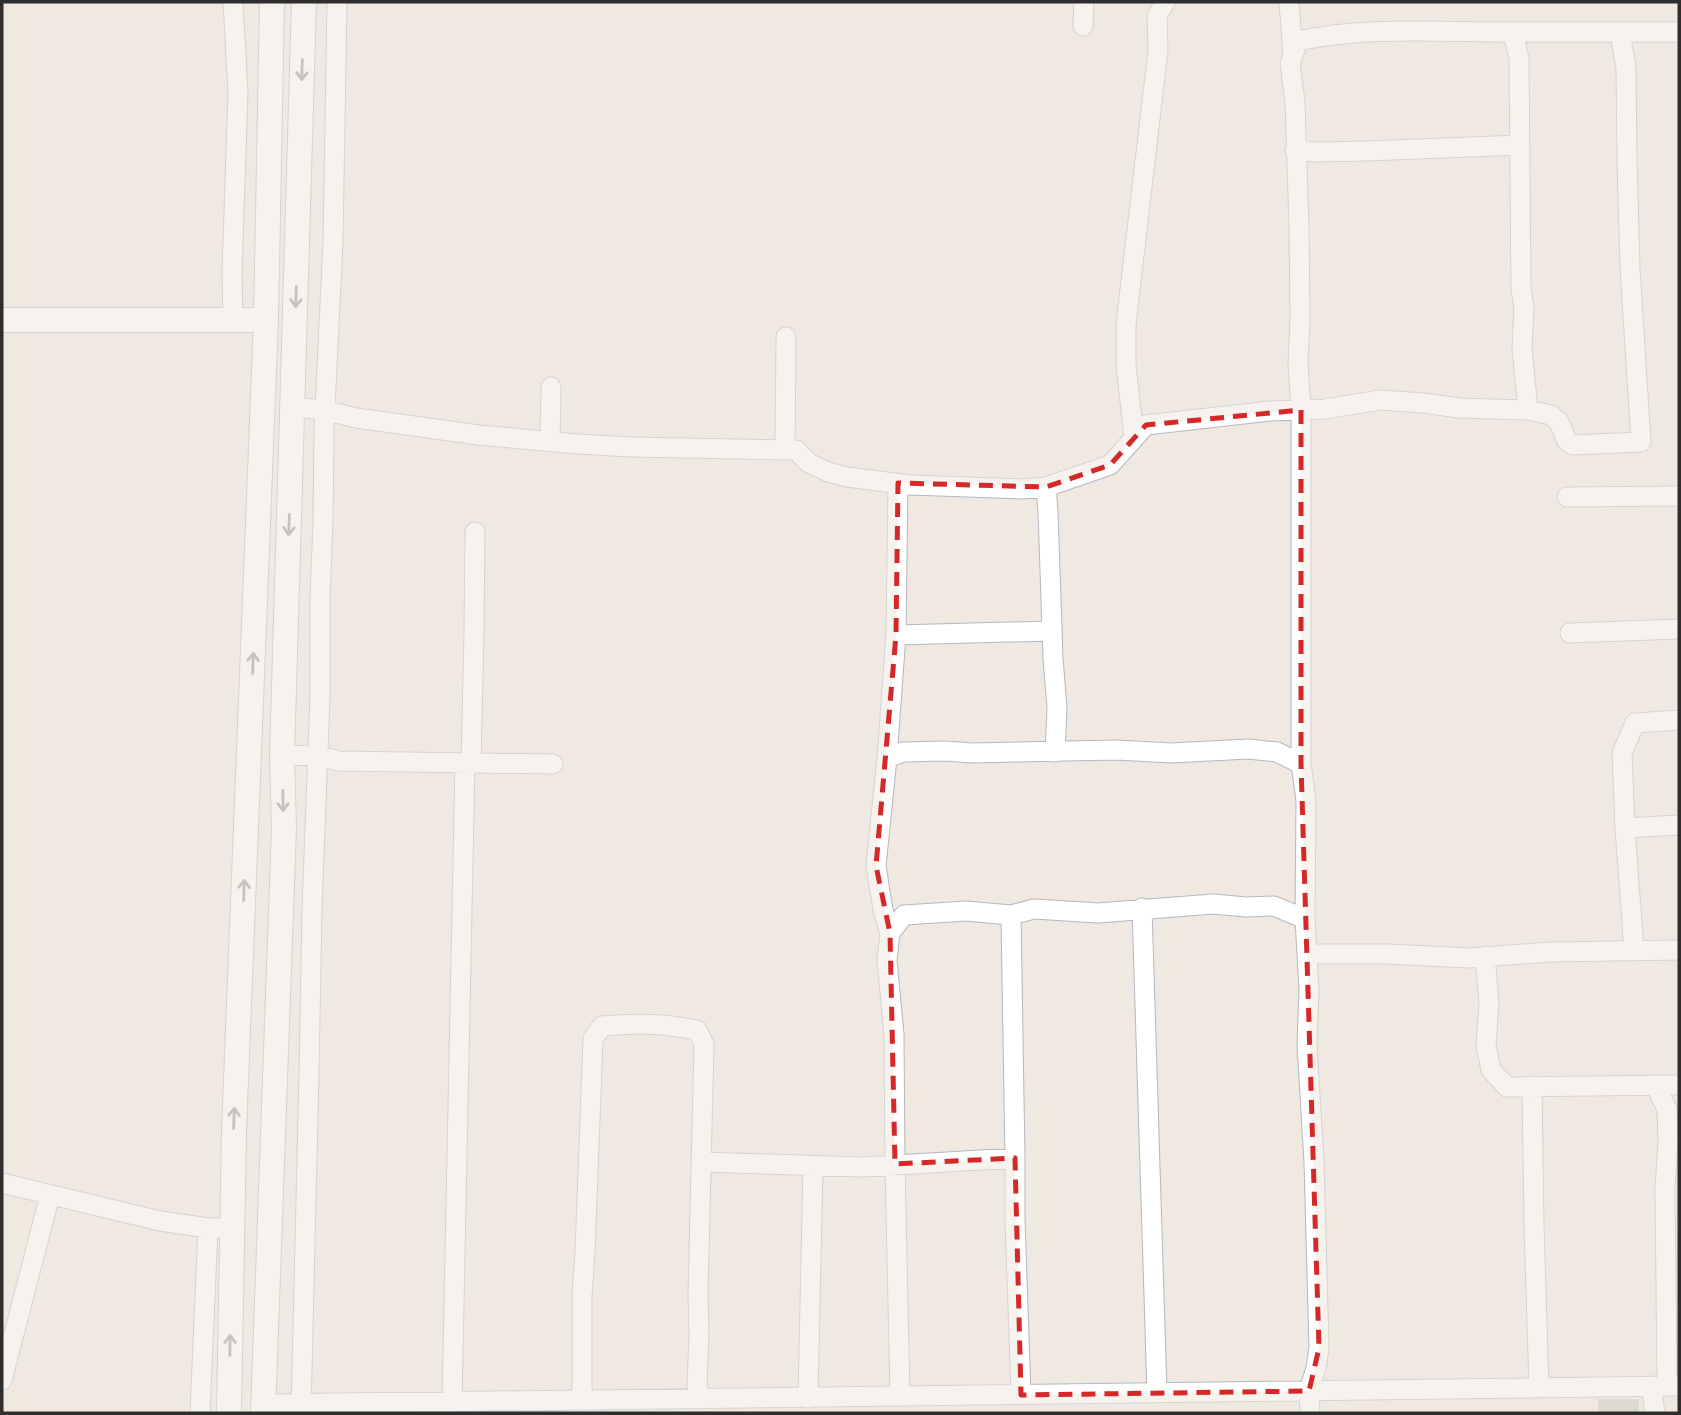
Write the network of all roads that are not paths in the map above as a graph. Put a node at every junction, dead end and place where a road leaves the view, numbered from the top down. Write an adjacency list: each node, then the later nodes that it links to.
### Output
1 (233, 2): 16 (street)
2 (271, 2): 17 (street)
3 (304, 2): 21 (street, one-way to 21)
4 (337, 2): 22 (street)
5 (1084, 2): 8 (street)
6 (1165, 2): 25 (street)
7 (1289, 2): 12 (street)
8 (1083, 26)
9 (1513, 32): 11 (street); 12 (street); 13 (street)
10 (1679, 32): 11 (street)
11 (1620, 33): 24 (street)
12 (1293, 56): 14 (street)
13 (1520, 145): 14 (street); 24 (street)
14 (1296, 150): 23 (street)
15 (2, 320): 16 (street)
16 (233, 320): 17 (street)
17 (266, 320): 20 (street)
18 (786, 337): 27 (street)
19 (551, 387): 26 (street)
20 (263, 405): 21 (street); 64 (street, one-way to 20)
21 (292, 407): 22 (street); 40 (street, one-way to 40)
22 (324, 410): 26 (street); 39 (street)
23 (1301, 410): 24 (street); 25 (street); 44 (street)
24 (1528, 410)
25 (1134, 437): 29 (street)
26 (550, 442): 27 (street)
27 (785, 450): 28 (street)
28 (898, 483): 29 (street); 36 (street)
29 (1046, 486): 34 (street)
30 (1679, 496): 31 (street)
31 (1567, 497)
32 (475, 532): 42 (street)
33 (1679, 629): 35 (street)
34 (1051, 631): 36 (street); 38 (street)
35 (1570, 633)
36 (896, 635): 41 (street)
37 (1679, 720): 46 (street)
38 (1055, 752): 41 (street); 44 (street)
39 (317, 755): 40 (street); 42 (street); 77 (street)
40 (282, 756): 76 (street, one-way to 76)
41 (887, 758): 50 (street)
42 (468, 763): 43 (street); 74 (street)
43 (553, 764)
44 (1301, 764): 49 (street)
45 (1679, 825): 46 (street)
46 (1625, 828): 51 (street)
47 (1142, 908): 48 (street); 49 (street); 69 (street)
48 (1011, 915): 50 (street); 58 (street)
49 (1306, 919): 53 (street)
50 (890, 933): 60 (street)
51 (1634, 950): 52 (street); 54 (street)
52 (1679, 950)
53 (1307, 954): 54 (street); 68 (street)
54 (1485, 956): 57 (street)
55 (1679, 1084): 56 (street)
56 (1655, 1085): 57 (street); 66 (street)
57 (1532, 1086): 67 (street)
58 (1015, 1158): 60 (street); 70 (street)
59 (702, 1162): 61 (street); 72 (street); 73 (street)
60 (895, 1164): 61 (street); 71 (street)
61 (813, 1166): 75 (street)
62 (2, 1183): 63 (street)
63 (50, 1195): 64 (street); 65 (street)
64 (220, 1228): 78 (street); 79 (street, one-way to 64)
65 (2, 1380)
66 (1666, 1386): 67 (street); 81 (street)
67 (1539, 1388): 68 (street)
68 (1309, 1391): 69 (street); 80 (street)
69 (1157, 1393): 70 (street)
70 (1021, 1395): 71 (street)
71 (900, 1396): 75 (street)
72 (700, 1399): 73 (street); 75 (street)
73 (582, 1401): 74 (street)
74 (452, 1402): 77 (street)
75 (821, 1403)
76 (263, 1409): 77 (street)
77 (301, 1409)
78 (200, 1413)
79 (229, 1413)
80 (1310, 1413)
81 (1655, 1413)

